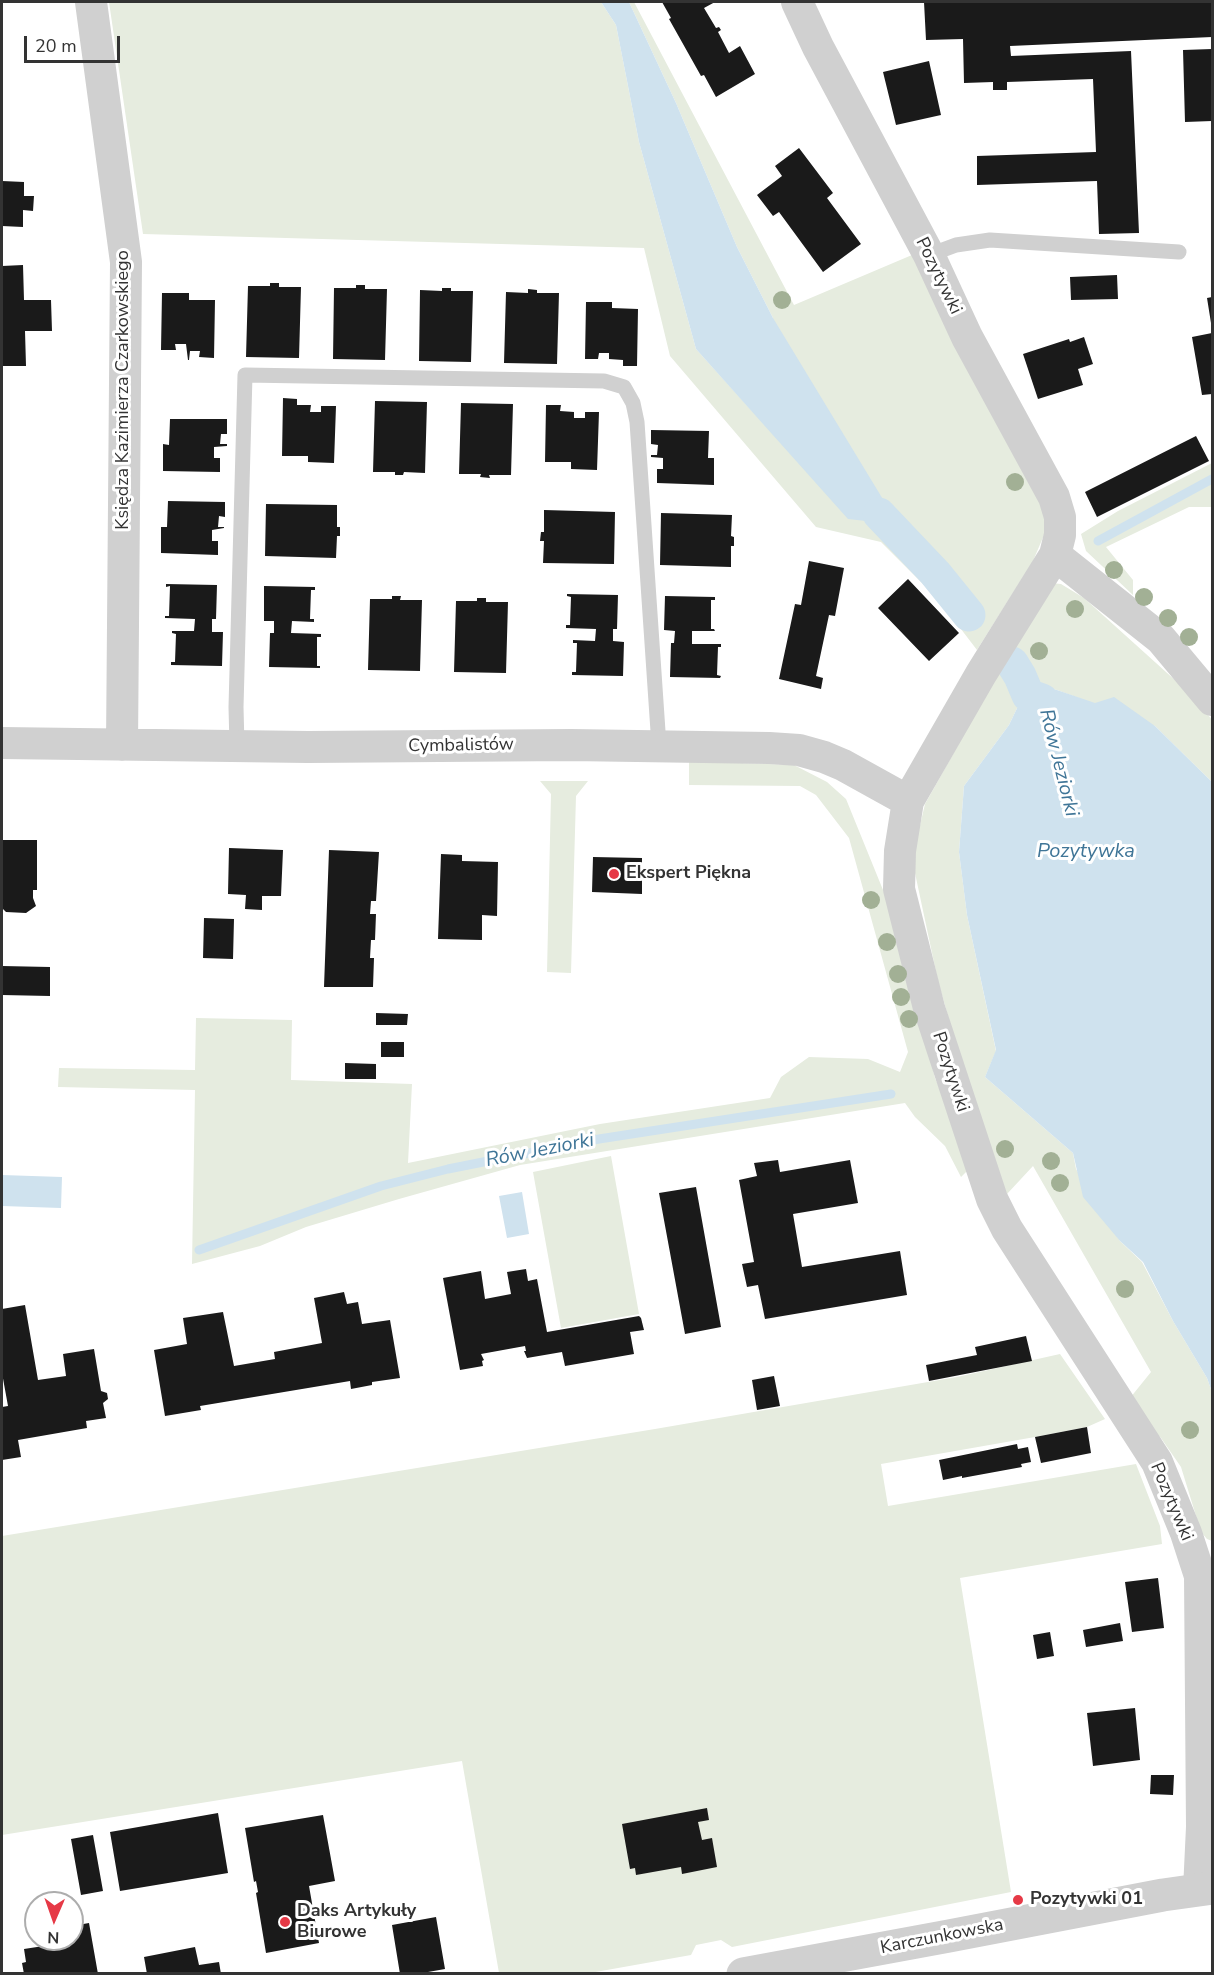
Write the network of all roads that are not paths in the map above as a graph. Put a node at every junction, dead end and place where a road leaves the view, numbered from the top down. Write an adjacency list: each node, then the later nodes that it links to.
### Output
1 (91, 2): 8 (street, Księdza Kazimierza Czarkowskiego)
2 (797, 2): 4 (street, Pozytywki)
3 (1179, 252): 4 (lane)
4 (929, 255): 5 (street, Pozytywki)
5 (1055, 555): 6 (street); 11 (street, Pozytywki)
6 (1212, 700)
7 (2, 743): 8 (street, Cymbalistów)
8 (122, 745): 9 (street, Cymbalistów)
9 (237, 746): 10 (street, Cymbalistów); 10 (lane)
10 (658, 746): 11 (street, Cymbalistów)
11 (908, 801): 12 (street, Pozytywki)
12 (1206, 1570): 13 (street, Pozytywki)
13 (1206, 1889): 14 (street, Karczunkowska)
14 (743, 1974)

